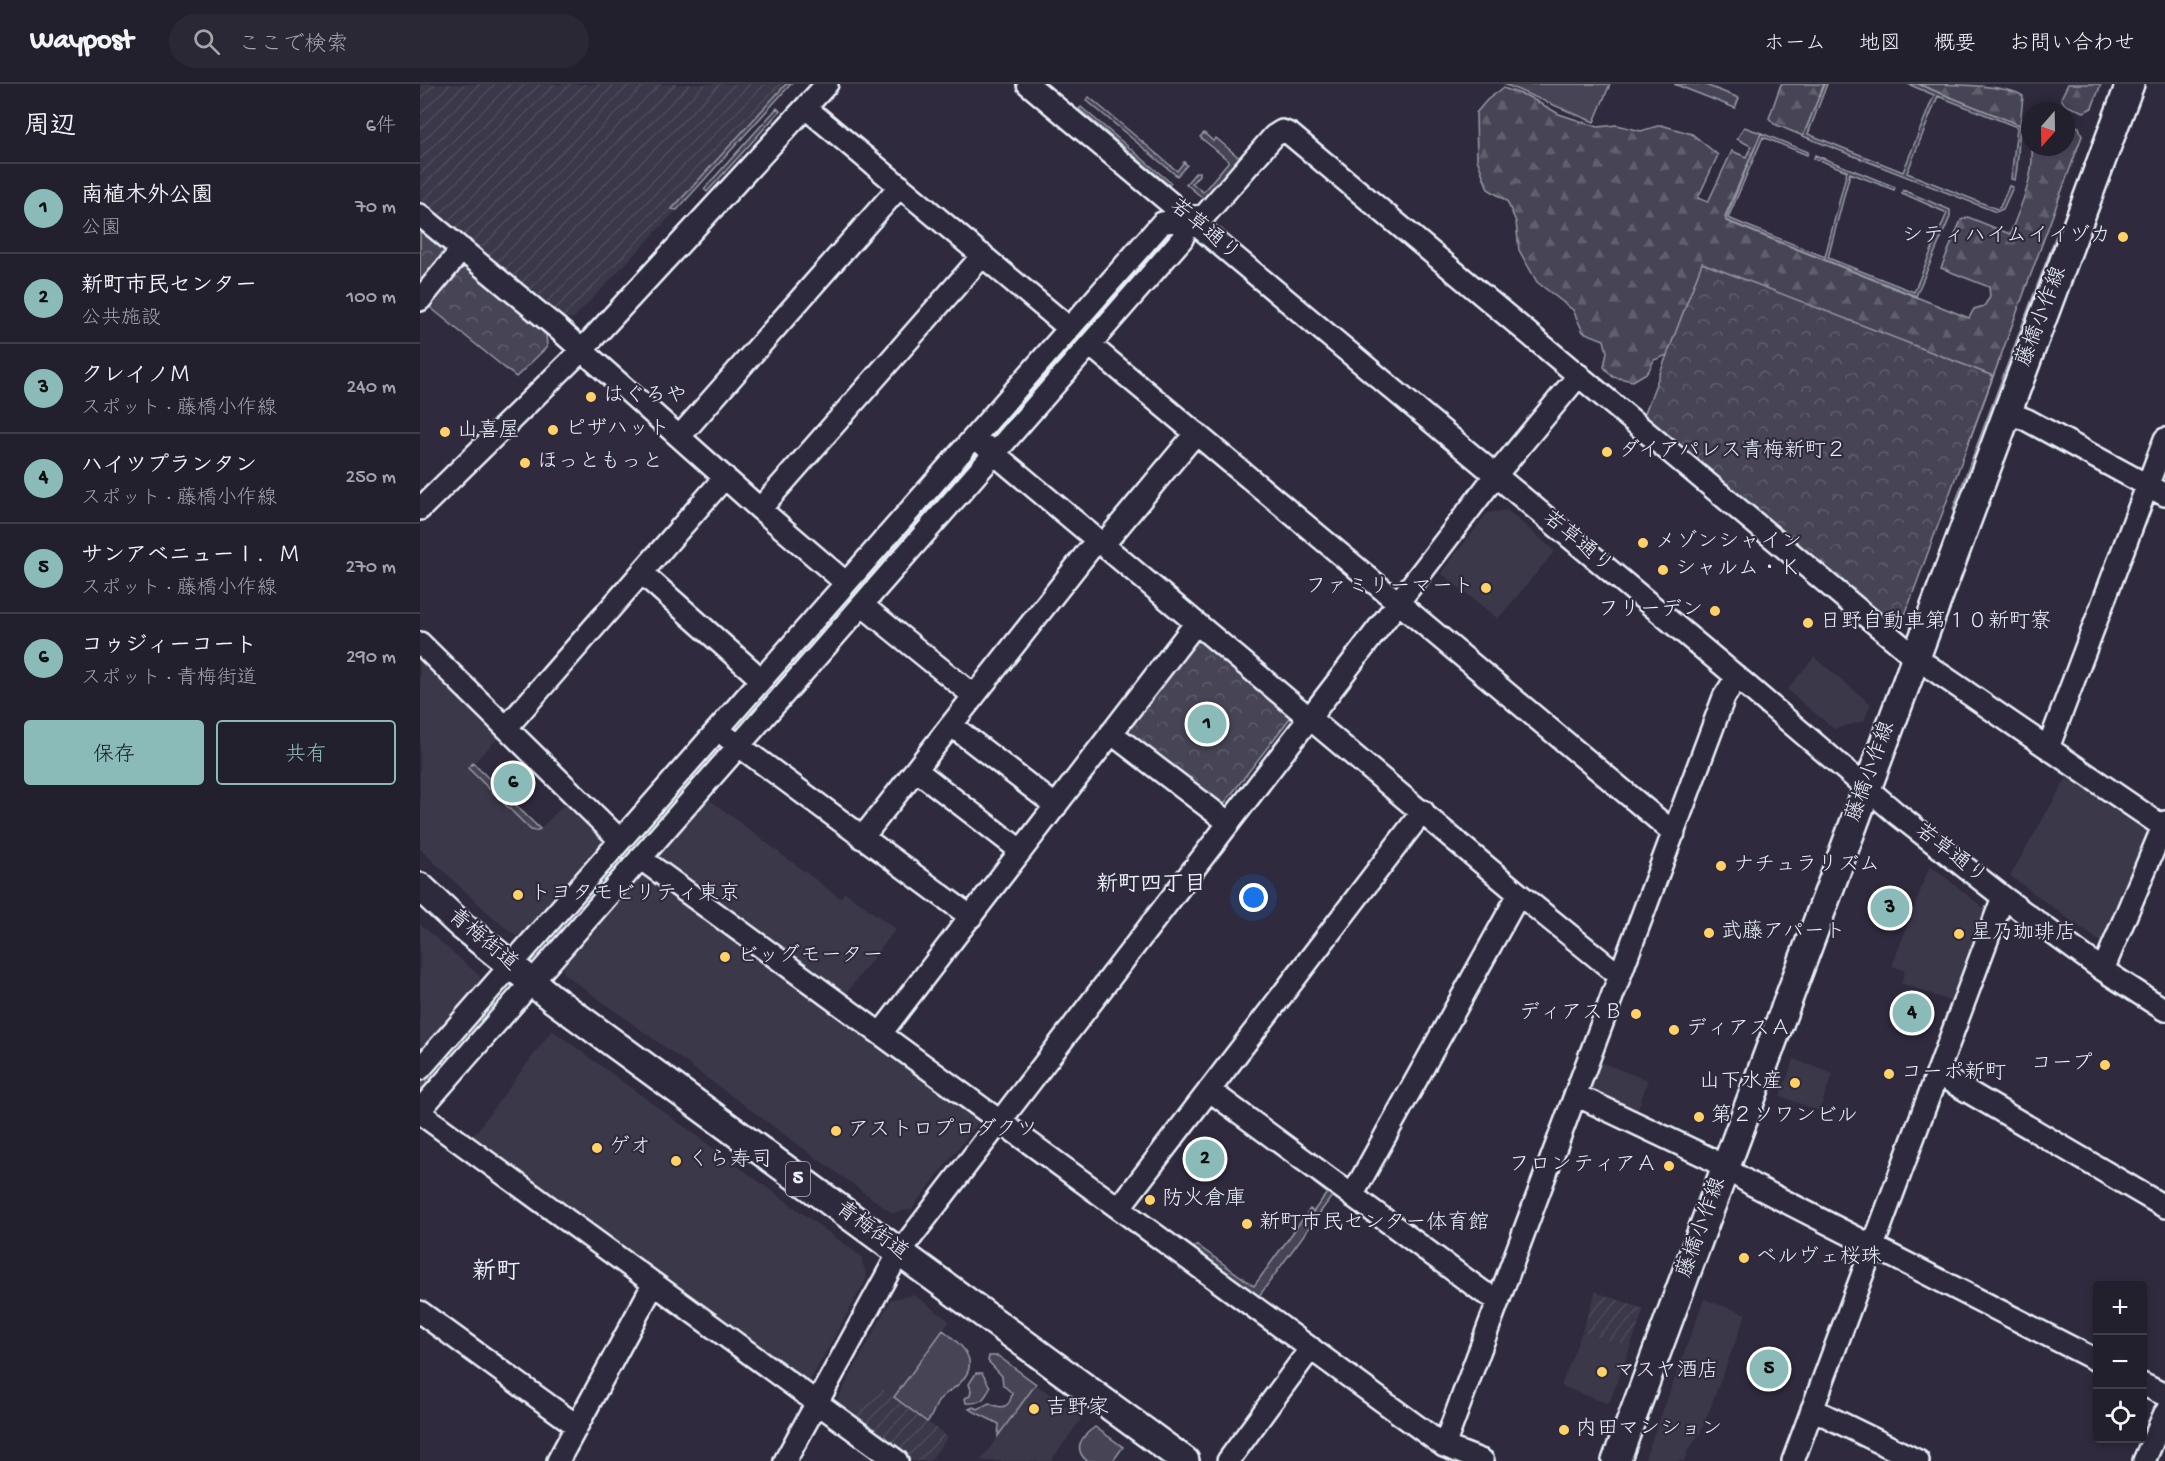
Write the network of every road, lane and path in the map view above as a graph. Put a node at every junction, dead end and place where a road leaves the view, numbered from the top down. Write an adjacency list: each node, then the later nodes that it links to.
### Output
1 (827, 84): 4 (street)
2 (1028, 84): 7 (street, 若草通り)
3 (2130, 84): 15 (main road, 藤橋小作線)
4 (806, 108): 5 (street); 13 (street)
5 (900, 186): 9 (street); 17 (street)
6 (420, 215): 8 (street)
7 (1190, 219): 11 (street); 12 (street); 14 (street); 21 (street, 若草通り)
8 (462, 249): 10 (street); 13 (street)
9 (983, 255): 11 (street); 25 (street)
10 (420, 300)
11 (1069, 328): 18 (street)
12 (1090, 345): 16 (street); 20 (street)
13 (582, 350): 17 (street); 24 (street)
14 (1579, 375): 21 (street); 33 (street)
15 (2007, 412): 23 (street); 33 (main road, 藤橋小作線)
16 (1196, 433): 26 (street); 29 (street)
17 (680, 436): 22 (street)
18 (974, 436): 20 (street); 28 (street)
19 (2165, 439): 23 (street)
20 (994, 453): 26 (street); 30 (street)
21 (1496, 475): 29 (street); 34 (street, 若草通り)
22 (725, 477): 25 (street); 27 (street)
23 (2156, 490): 43 (street)
24 (420, 509)
25 (760, 509): 28 (street)
26 (1100, 543): 31 (street); 36 (street)
27 (642, 573): 35 (street); 39 (street)
28 (846, 583): 35 (street)
29 (1398, 602): 37 (street); 50 (street)
30 (862, 605): 36 (street); 42 (street)
31 (1196, 623): 37 (street); 41 (street)
32 (420, 643): 39 (street)
33 (1915, 657): 43 (street); 45 (main road, 藤橋小作線)
34 (1737, 677): 45 (street, 若草通り); 50 (street)
35 (761, 679): 40 (street)
36 (974, 696): 38 (street)
37 (1310, 717): 47 (street); 48 (street)
38 (951, 725): 44 (street); 46 (street)
39 (507, 727): 52 (street)
40 (717, 729): 42 (street); 52 (street)
41 (1111, 734): 46 (street); 48 (street)
42 (737, 747): 51 (street); 54 (street)
43 (2048, 748): 49 (street)
44 (916, 770): 51 (street); 53 (street)
45 (1867, 787): 57 (street, 若草通り); 70 (main road, 藤橋小作線)
46 (1056, 806): 53 (street)
47 (1423, 812): 56 (street); 66 (street)
48 (1229, 823): 69 (street)
49 (2164, 825): 59 (street)
50 (1674, 833): 61 (street)
51 (862, 838): 58 (street)
52 (620, 840): 60 (street)
53 (1021, 851): 58 (street)
54 (640, 858): 60 (street); 63 (street)
55 (420, 887): 60 (main road, 青梅街道 / 5)
56 (1519, 894): 61 (street); 71 (street)
57 (2003, 897): 59 (street, 若草通り); 65 (street)
58 (971, 917): 63 (street)
59 (2103, 970): 62 (street, 若草通り)
60 (521, 974): 64 (street); 68 (street); 75 (main road, 青梅街道 / 5)
61 (1620, 976): 67 (street)
62 (2165, 1010)
63 (881, 1033): 69 (street)
64 (420, 1069)
65 (1938, 1074): 72 (street); 74 (street)
66 (1209, 1090): 71 (street); 73 (street)
67 (1576, 1095): 70 (street); 77 (street)
68 (420, 1111): 76 (street)
69 (1000, 1121): 73 (street); 75 (street)
70 (1725, 1168): 74 (street); 94 (main road, 藤橋小作線)
71 (1352, 1196): 77 (street)
72 (2165, 1207)
73 (1119, 1208): 79 (street)
74 (1873, 1246): 80 (street); 84 (street)
75 (899, 1253): 83 (street); 91 (main road, 青梅街道 / 5)
76 (653, 1285): 83 (street); 86 (street)
77 (1499, 1300): 87 (street)
78 (420, 1312): 86 (street)
79 (1311, 1348): 87 (street); 92 (street)
80 (2093, 1359)
81 (2147, 1386): 82 (street)
82 (2165, 1395)
83 (817, 1402): 89 (street); 90 (street)
84 (1812, 1409): 95 (street); 96 (street)
85 (2165, 1413): 97 (street)
86 (576, 1426): 88 (street)
87 (1444, 1446): 93 (street)
88 (558, 1461)
89 (785, 1461)
90 (897, 1461)
91 (1185, 1461)
92 (1228, 1461)
93 (1483, 1461)
94 (1616, 1461)
95 (1792, 1461)
96 (1918, 1461)
97 (2144, 1461)

